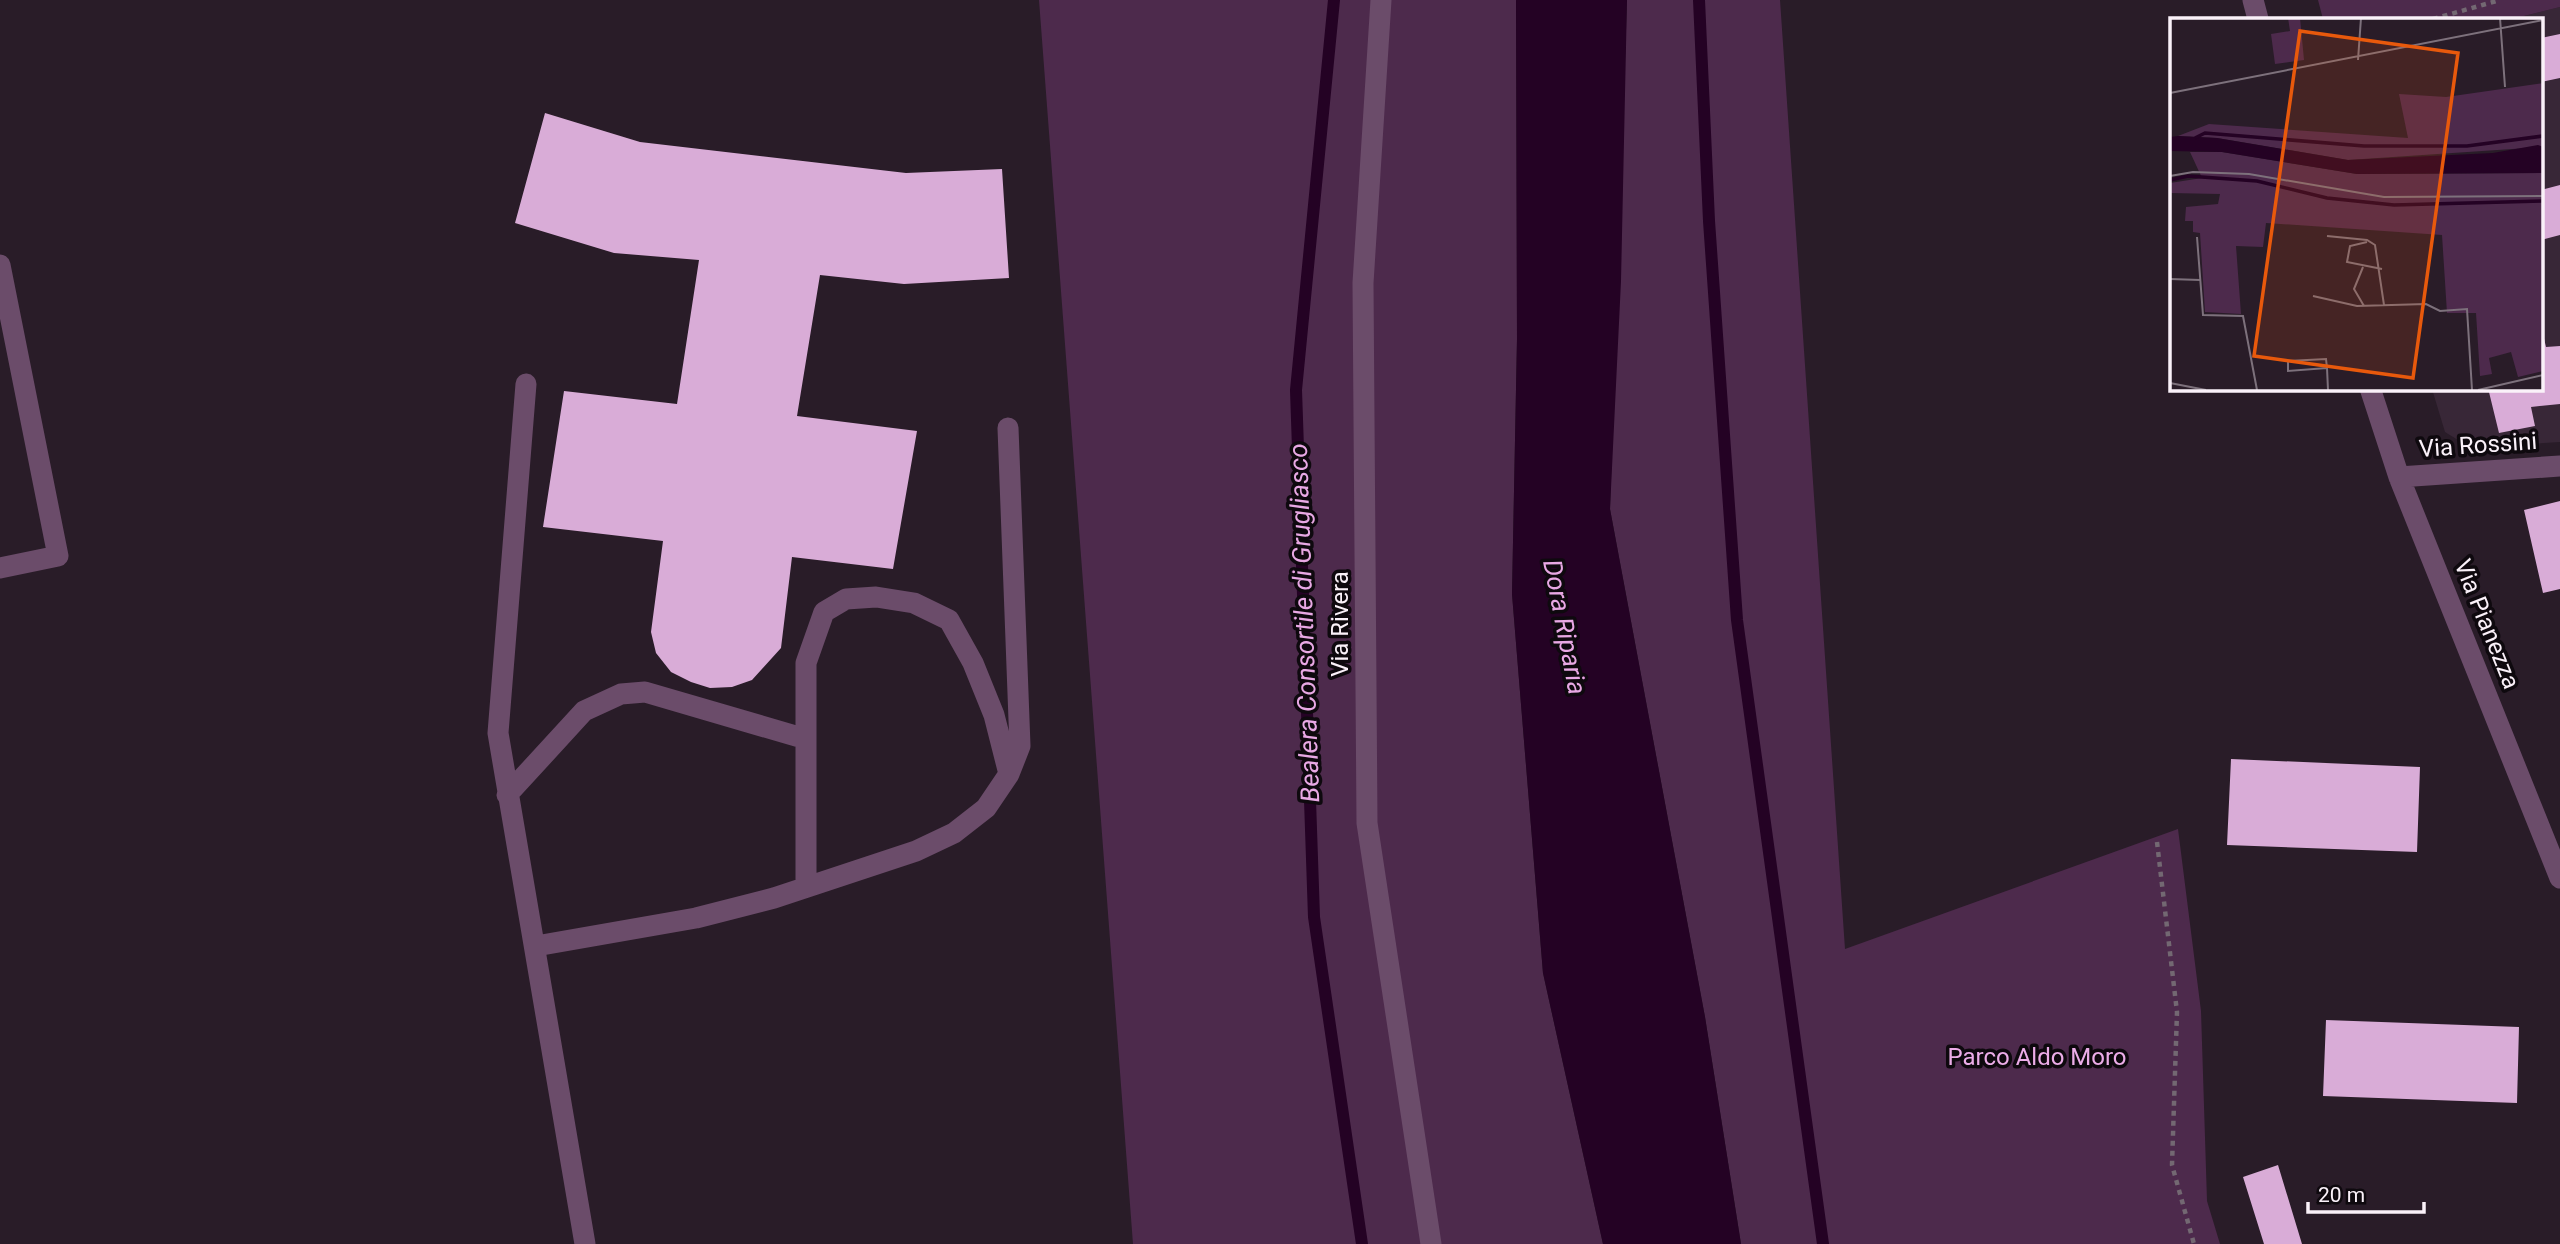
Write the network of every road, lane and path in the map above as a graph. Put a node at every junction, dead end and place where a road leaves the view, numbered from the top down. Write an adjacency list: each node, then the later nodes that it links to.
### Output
1 (1381, 0): 21 (street, Via Rivera)
2 (2253, 0): 4 (street)
3 (2500, 0): 5 (path)
4 (2258, 18)
5 (2437, 18)
6 (0, 265): 12 (street)
7 (526, 384): 15 (street)
8 (2371, 390): 11 (street, Via Pianezza)
9 (1008, 428): 14 (street)
10 (2560, 466): 11 (street, Via Rossini)
11 (2399, 477): 17 (street, Via Pianezza)
12 (0, 568)
13 (806, 739): 14 (street); 15 (street); 18 (street)
14 (1009, 774): 18 (street)
15 (506, 795): 19 (street)
16 (2157, 842): 22 (path)
17 (2560, 878)
18 (806, 887): 19 (street)
19 (536, 946): 20 (street)
20 (585, 1244)
21 (1432, 1244)
22 (2194, 1244)

